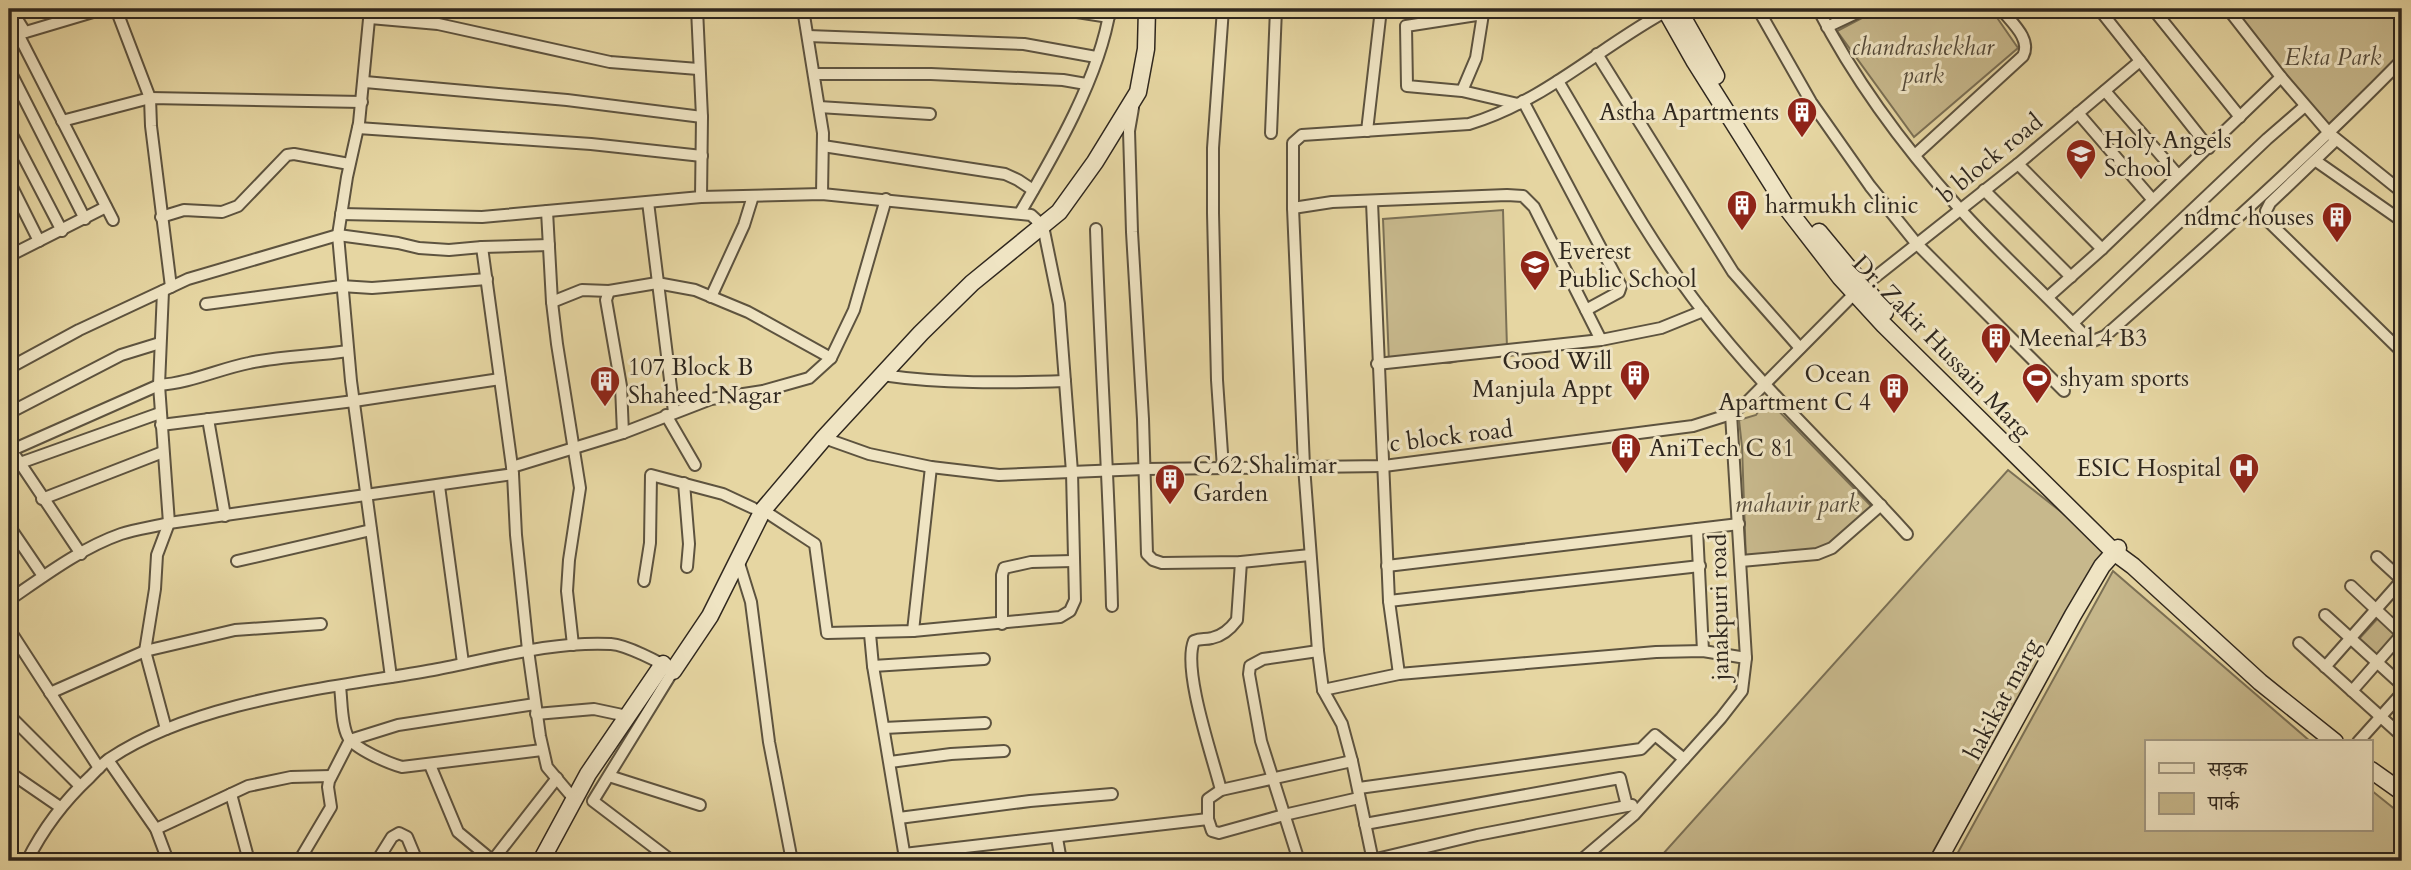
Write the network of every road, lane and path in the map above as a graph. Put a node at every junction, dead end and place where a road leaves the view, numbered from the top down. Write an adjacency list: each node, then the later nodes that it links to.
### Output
1 (103, 9): 22 (street)
2 (116, 9): 38 (street)
3 (697, 9): 29 (street)
4 (803, 9): 23 (street)
5 (1058, 9): 19 (street)
6 (1147, 9): 37 (street)
7 (1223, 9): 136 (street)
8 (1276, 9): 51 (street)
9 (1381, 9): 50 (street)
10 (1670, 9): 24 (street); 97 (street, Dr. Zakir Hussain Marg)
11 (1758, 9): 87 (street)
12 (1818, 9): 21 (street)
13 (1865, 9): 21 (street)
14 (2001, 9): 55 (street)
15 (2099, 9): 26 (street)
16 (2153, 9): 46 (street)
17 (2228, 9): 31 (street)
18 (370, 13): 29 (street); 33 (street)
19 (1109, 13): 25 (street)
20 (9, 19): 22 (street)
21 (1827, 27): 55 (street)
22 (17, 34): 47 (street)
23 (808, 36): 25 (street); 30 (street)
24 (1597, 54): 32 (street); 108 (street)
25 (1097, 57): 34 (street)
26 (2140, 61): 36 (street, b block road); 54 (street)
27 (2402, 61): 52 (street)
28 (9, 69): 79 (street)
29 (698, 69): 45 (street)
30 (814, 74): 34 (street); 42 (street)
31 (2281, 77): 41 (street); 46 (street)
32 (1558, 81): 40 (street); 104 (street)
33 (365, 82): 39 (street); 45 (street)
34 (1086, 84): 62 (street)
35 (1462, 91): 35 (street); 40 (street)
36 (2105, 91): 43 (street, b block road); 60 (street)
37 (1138, 92): 82 (street); 137 (street)
38 (150, 98): 39 (street); 47 (street); 78 (street)
39 (362, 102): 48 (street)
40 (1521, 103): 50 (street); 103 (street)
41 (2305, 106): 52 (street); 105 (street)
42 (819, 107): 44 (street); 53 (street)
43 (2078, 113): 59 (street, b block road); 68 (street)
44 (930, 114)
45 (702, 117): 56 (street)
46 (2240, 117): 54 (street)
47 (62, 121): 72 (street)
48 (358, 128): 56 (street); 58 (street)
49 (9, 129): 84 (street)
50 (1367, 131): 73 (street)
51 (1271, 133)
52 (2333, 137): 57 (street); 64 (street); 105 (street)
53 (823, 146): 62 (street); 65 (street)
54 (2208, 148): 60 (street)
55 (1915, 155): 74 (street)
56 (702, 156): 67 (street)
57 (2316, 162): 81 (street); 110 (street)
58 (349, 164): 76 (street); 78 (street)
59 (2018, 164): 63 (street, b block road); 90 (street)
60 (2178, 175): 68 (street)
61 (9, 181): 86 (street)
62 (1033, 190): 77 (street)
63 (1984, 190): 74 (street, b block road); 92 (street)
64 (2402, 192)
65 (822, 194): 66 (street); 69 (street)
66 (753, 196): 67 (street); 99 (street)
67 (701, 197): 70 (street)
68 (2152, 199): 90 (street)
69 (886, 200): 77 (street); 111 (street)
70 (648, 202): 75 (street); 94 (street)
71 (1372, 202): 73 (street); 103 (street); 112 (street)
72 (106, 207): 79 (street); 80 (street)
73 (1293, 208): 133 (street)
74 (1960, 209): 87 (street, b block road); 100 (street)
75 (547, 211): 76 (street); 88 (street)
76 (341, 214): 85 (street)
77 (1025, 214): 82 (street)
78 (161, 217): 96 (street)
79 (85, 219): 84 (street)
80 (113, 220)
81 (2402, 221)
82 (1044, 226): 114 (street); 116 (street)
83 (1096, 229): 139 (street)
84 (62, 230): 86 (street)
85 (338, 235): 89 (street); 95 (street); 96 (street)
86 (39, 242): 91 (street)
87 (1916, 243): 97 (street, b block road); 119 (street)
88 (549, 245): 89 (street); 101 (street)
89 (482, 247): 93 (street)
90 (2102, 249): 92 (street)
91 (10, 253)
92 (2071, 277): 100 (street)
93 (487, 279): 95 (street); 115 (street)
94 (657, 284): 98 (street); 99 (street); 122 (street)
95 (341, 286): 102 (street); 109 (street)
96 (167, 289): 107 (street); 113 (street)
97 (1860, 290): 108 (street, c block road); 154 (street, Dr. Zakir Hussain Marg)
98 (609, 291): 101 (street); 126 (street)
99 (711, 297): 111 (street)
100 (2048, 297): 105 (street)
101 (552, 302): 129 (street)
102 (206, 304)
103 (1586, 310): 106 (street)
104 (1703, 311): 106 (street); 117 (street)
105 (2073, 323)
106 (1601, 340): 112 (street)
107 (160, 343): 118 (street); 121 (street)
108 (1800, 348): 117 (street, c block road)
109 (348, 351): 118 (street); 120 (street)
110 (2402, 352)
111 (831, 358): 122 (street)
112 (1377, 364): 134 (street)
113 (9, 368)
114 (882, 375): 116 (street); 127 (street)
115 (500, 379): 120 (street); 138 (street)
116 (1065, 381): 140 (street)
117 (1765, 384): 123 (street, c block road); 145 (street)
118 (159, 385): 124 (street); 128 (street)
119 (2064, 391)
120 (354, 401): 125 (street); 143 (street)
121 (9, 413)
122 (670, 414): 126 (street); 132 (street)
123 (1731, 414): 134 (street, c block road); 149 (street, janakpuri road)
124 (160, 419): 125 (street); 130 (street); 131 (street)
125 (208, 419): 147 (street)
126 (623, 433): 129 (street)
127 (824, 438): 135 (street, c block road); 146 (street)
128 (10, 447): 131 (street)
129 (573, 450): 138 (street); 183 (street)
130 (163, 453): 144 (street); 148 (street)
131 (20, 463): 144 (street)
132 (695, 464)
133 (1304, 466): 134 (street, c block road); 136 (street, c block road); 156 (street)
134 (1384, 466): 163 (street)
135 (931, 467): 140 (street, c block road); 178 (street)
136 (1223, 468): 137 (street, c block road)
137 (1144, 469): 139 (street, c block road); 162 (street)
138 (513, 471): 142 (street); 184 (street)
139 (1109, 471): 140 (street, c block road); 172 (street)
140 (1072, 472): 160 (street)
141 (684, 483): 146 (street); 165 (street); 168 (street)
142 (439, 486): 143 (street); 191 (street)
143 (367, 496): 147 (street); 152 (street)
144 (42, 499): 155 (street)
145 (1881, 505): 153 (street); 161 (street)
146 (758, 509): 158 (street); 179 (street)
147 (225, 516): 148 (street)
148 (169, 523): 155 (street); 185 (street)
149 (1739, 524): 151 (street); 161 (street, janakpuri road)
150 (9, 526): 166 (street)
151 (1697, 529): 163 (street); 164 (street)
152 (371, 530): 159 (street); 196 (street)
153 (1908, 534)
154 (2115, 553): 212 (street, Dr. Zakir Hussain Marg); 260 (street, hakikat marg)
155 (81, 554): 166 (street)
156 (1310, 555): 162 (street); 186 (street)
157 (2378, 558): 167 (street)
158 (738, 560): 194 (street); 255 (street)
159 (237, 561)
160 (1073, 561): 176 (street); 176 (street)
161 (1741, 561): 188 (street, janakpuri road)
162 (1241, 562): 229 (street)
163 (1388, 566): 171 (street)
164 (1700, 566): 171 (street); 187 (street)
165 (687, 567)
166 (43, 576): 170 (street)
167 (2402, 580): 173 (street)
168 (644, 581)
169 (2351, 586): 173 (street)
170 (9, 600)
171 (1389, 601): 195 (street)
172 (1112, 606)
173 (2376, 609): 180 (street); 181 (street)
174 (2325, 615): 181 (street)
175 (321, 624): 185 (street)
176 (1002, 624): 178 (street)
177 (9, 629): 201 (street)
178 (913, 631): 179 (street)
179 (870, 634): 192 (street)
180 (2402, 634): 190 (street)
181 (2350, 638): 190 (street); 193 (street)
182 (2299, 643): 193 (street)
183 (573, 645): 184 (street); 194 (street)
184 (527, 650): 191 (street); 203 (street)
185 (145, 651): 201 (street); 209 (street)
186 (1318, 651): 199 (street); 227 (street)
187 (1703, 652): 188 (street); 195 (street)
188 (1746, 658): 216 (street, janakpuri road)
189 (984, 659): 192 (street)
190 (2377, 662): 197 (street); 200 (street)
191 (463, 663): 196 (street)
192 (873, 666): 208 (street)
193 (2325, 667): 200 (street)
194 (668, 668): 205 (street); 225 (street)
195 (1399, 674): 199 (street)
196 (391, 677): 198 (street)
197 (2402, 685)
198 (340, 687): 209 (street); 211 (street)
199 (1323, 690): 218 (street)
200 (2351, 691): 206 (street)
201 (50, 693): 221 (street)
202 (2402, 693): 206 (street)
203 (536, 709): 205 (street); 211 (street); 214 (street)
204 (9, 715): 228 (street)
205 (626, 716): 234 (street)
206 (2381, 717): 210 (street); 213 (street)
207 (985, 723): 208 (street)
208 (884, 728): 219 (street)
209 (166, 729): 217 (street)
210 (2402, 736)
211 (350, 740): 220 (street); 224 (street)
212 (2332, 740)
213 (2360, 740)
214 (542, 750): 220 (street); 226 (street)
215 (1003, 751): 219 (street)
216 (1684, 759): 231 (street); 235 (street, janakpuri road)
217 (108, 760): 221 (street); 243 (street)
218 (1352, 761): 227 (street); 231 (street)
219 (890, 762): 240 (street)
220 (430, 765): 252 (street)
221 (99, 768): 228 (street)
222 (2372, 770): 230 (street)
223 (9, 772): 238 (street)
224 (331, 776): 232 (street); 249 (street)
225 (609, 776): 236 (street); 254 (street)
226 (557, 778): 234 (street); 252 (street)
227 (1272, 778): 229 (street); 239 (street)
228 (80, 786): 238 (street)
229 (1221, 790): 241 (street)
230 (2402, 792)
231 (1359, 793): 239 (street); 242 (street)
232 (231, 794): 243 (street); 248 (street)
233 (1112, 794): 240 (street)
234 (574, 799): 253 (street)
235 (1644, 803): 237 (street); 259 (street, janakpuri road)
236 (699, 805)
237 (1627, 806): 242 (street); 258 (street)
238 (60, 807): 246 (street)
239 (1284, 815): 241 (street); 257 (street)
240 (899, 818): 245 (street)
241 (1208, 820): 244 (street)
242 (1365, 824): 258 (street)
243 (156, 830): 247 (street)
244 (1057, 838): 245 (street); 256 (street)
245 (905, 858)
246 (27, 861)
247 (167, 861)
248 (249, 861)
249 (299, 861)
250 (377, 861): 251 (street)
251 (417, 861)
252 (493, 861)
253 (541, 861)
254 (672, 861)
255 (792, 861)
256 (1061, 861)
257 (1299, 861)
258 (1371, 861)
259 (1580, 861)
260 (1938, 861)

